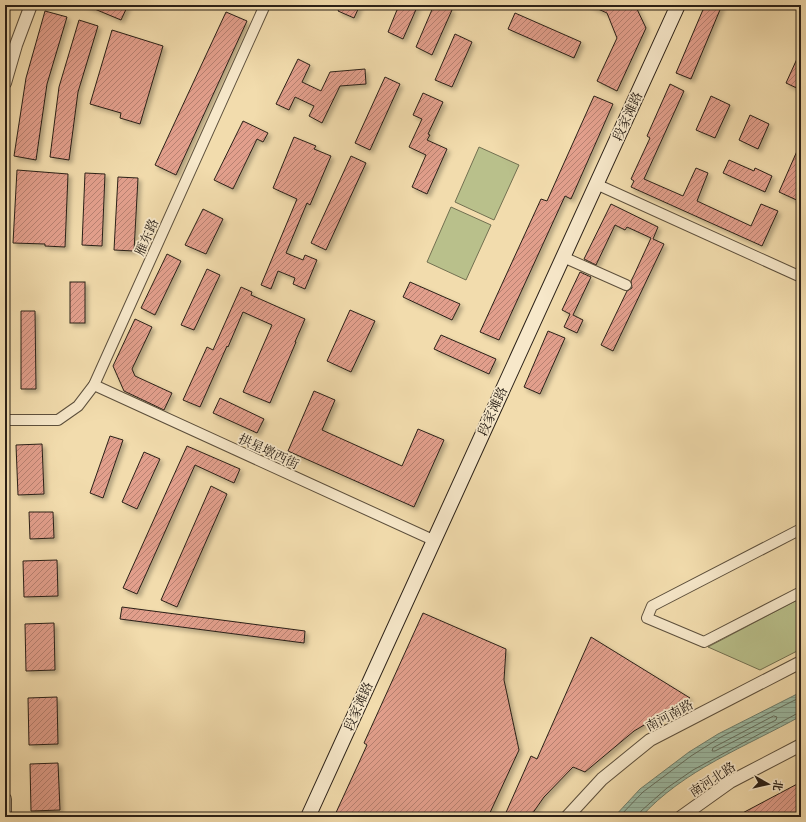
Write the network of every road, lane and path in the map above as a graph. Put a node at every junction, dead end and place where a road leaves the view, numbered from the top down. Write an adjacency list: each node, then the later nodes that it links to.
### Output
1 (31, 5): 4 (street)
2 (265, 5): 9 (street, 雁东路)
3 (678, 5): 5 (main road, 段家滩路)
4 (5, 83)
5 (596, 184): 6 (main road, 段家滩路); 7 (street)
6 (562, 257): 8 (street); 12 (main road, 段家滩路)
7 (801, 277)
8 (626, 285)
9 (94, 385): 10 (street, 雁东路); 12 (street, 拱星墩西街)
10 (5, 420)
11 (801, 529): 13 (street)
12 (433, 540): 18 (main road, 段家滩路)
13 (801, 592)
14 (801, 662): 19 (street, 南河南路)
15 (801, 745): 20 (street, 南河北路)
16 (5, 799): 17 (street)
17 (5, 817)
18 (308, 817)
19 (568, 817)
20 (682, 817)

